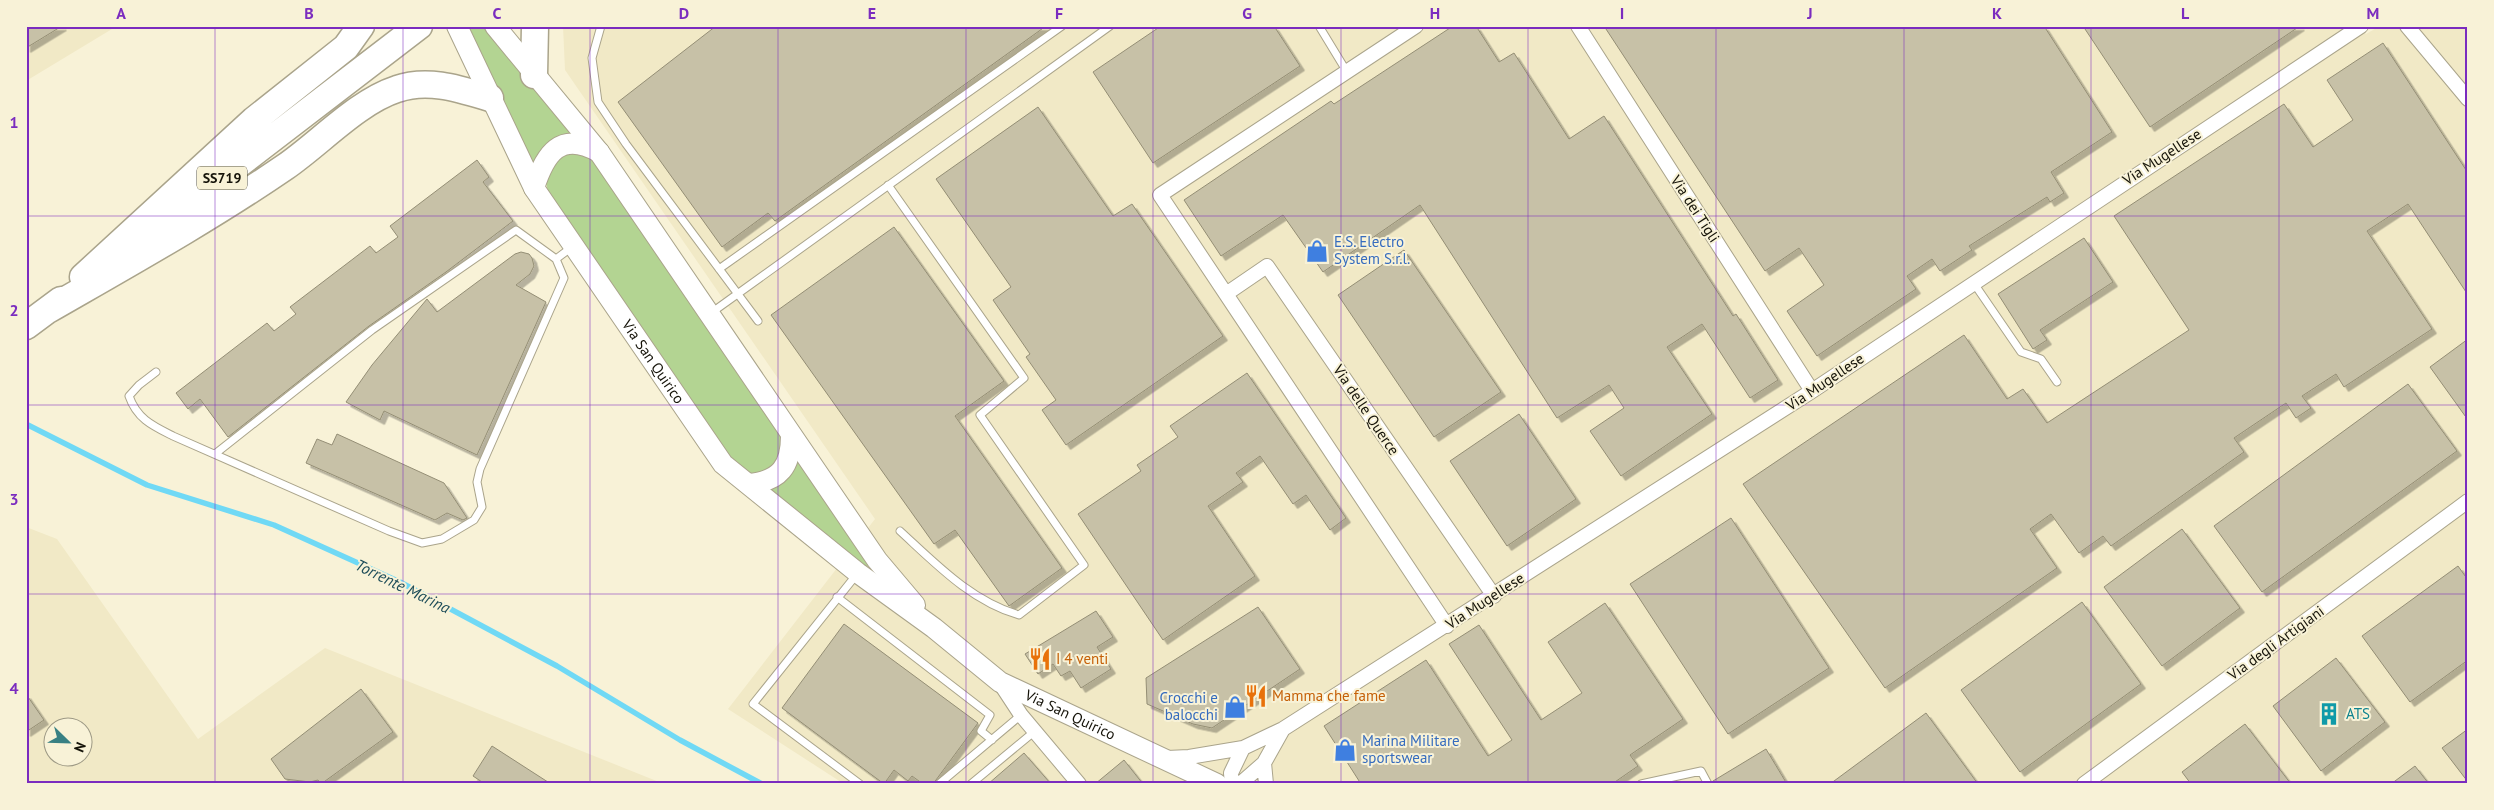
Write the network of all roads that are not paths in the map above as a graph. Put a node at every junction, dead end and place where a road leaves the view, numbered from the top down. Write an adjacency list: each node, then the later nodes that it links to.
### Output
1 (361, 26): 28 (highway)
2 (419, 26): 28 (highway, SS719)
3 (457, 26): 16 (street, Via San Quirico)
4 (495, 26): 15 (street, Via San Quirico)
5 (534, 26): 15 (highway)
6 (602, 26): 23 (lane)
7 (1062, 26): 23 (lane)
8 (1110, 26): 19 (lane)
9 (1319, 26): 14 (lane)
10 (1416, 26): 14 (street)
11 (1578, 26): 32 (street, Via dei Tigli)
12 (2362, 26): 24 (street, Via Mugellese)
13 (2406, 26): 17 (street)
14 (1347, 72): 26 (street)
15 (534, 75): 18 (street, Via San Quirico)
16 (490, 98): 20 (street, Via San Quirico); 28 (highway)
17 (2468, 99)
18 (599, 152): 20 (street); 27 (street, Via San Quirico)
19 (888, 186): 25 (lane); 37 (lane)
20 (534, 188): 21 (street, Via San Quirico)
21 (575, 245): 22 (lane); 35 (street, Via San Quirico)
22 (556, 259): 34 (lane); 34 (lane)
23 (720, 269): 25 (lane)
24 (1973, 282): 31 (lane); 32 (street, Via Mugellese)
25 (738, 293): 27 (lane); 29 (lane)
26 (1226, 294): 39 (street, Via delle Querce); 41 (street)
27 (708, 314): 33 (street, Via San Quirico)
28 (38, 318)
29 (758, 321)
30 (156, 372): 34 (lane)
31 (2057, 382)
32 (1812, 391): 39 (street, Via Mugellese)
33 (792, 436): 35 (street); 42 (street, Via San Quirico)
34 (215, 454)
35 (749, 484): 38 (street, Via San Quirico)
36 (2468, 501): 61 (street, Via degli Artigiani)
37 (900, 530)
38 (858, 573): 40 (lane); 42 (street, Via San Quirico)
39 (1494, 596): 41 (street, Via Mugellese)
40 (837, 597): 47 (lane); 51 (lane)
41 (1447, 626): 45 (street, Via Mugellese)
42 (934, 628): 43 (street, Via San Quirico)
43 (1000, 682): 44 (street); 49 (street, Via San Quirico)
44 (1021, 715): 46 (street); 47 (lane)
45 (1283, 729): 48 (street, Via Mugellese); 50 (street, Via Mugellese)
46 (1035, 731): 53 (lane); 54 (street)
47 (992, 740): 52 (lane)
48 (1243, 748): 49 (street, Via Mugellese); 56 (street)
49 (1162, 759): 55 (street, Via San Quirico)
50 (1264, 763): 57 (street, Via Mugellese); 58 (street)
51 (860, 784)
52 (939, 784)
53 (972, 784)
54 (1079, 784)
55 (1217, 784)
56 (1232, 784)
57 (1240, 784)
58 (1266, 784)
59 (1641, 784): 60 (lane)
60 (1708, 784)
61 (2084, 784)

